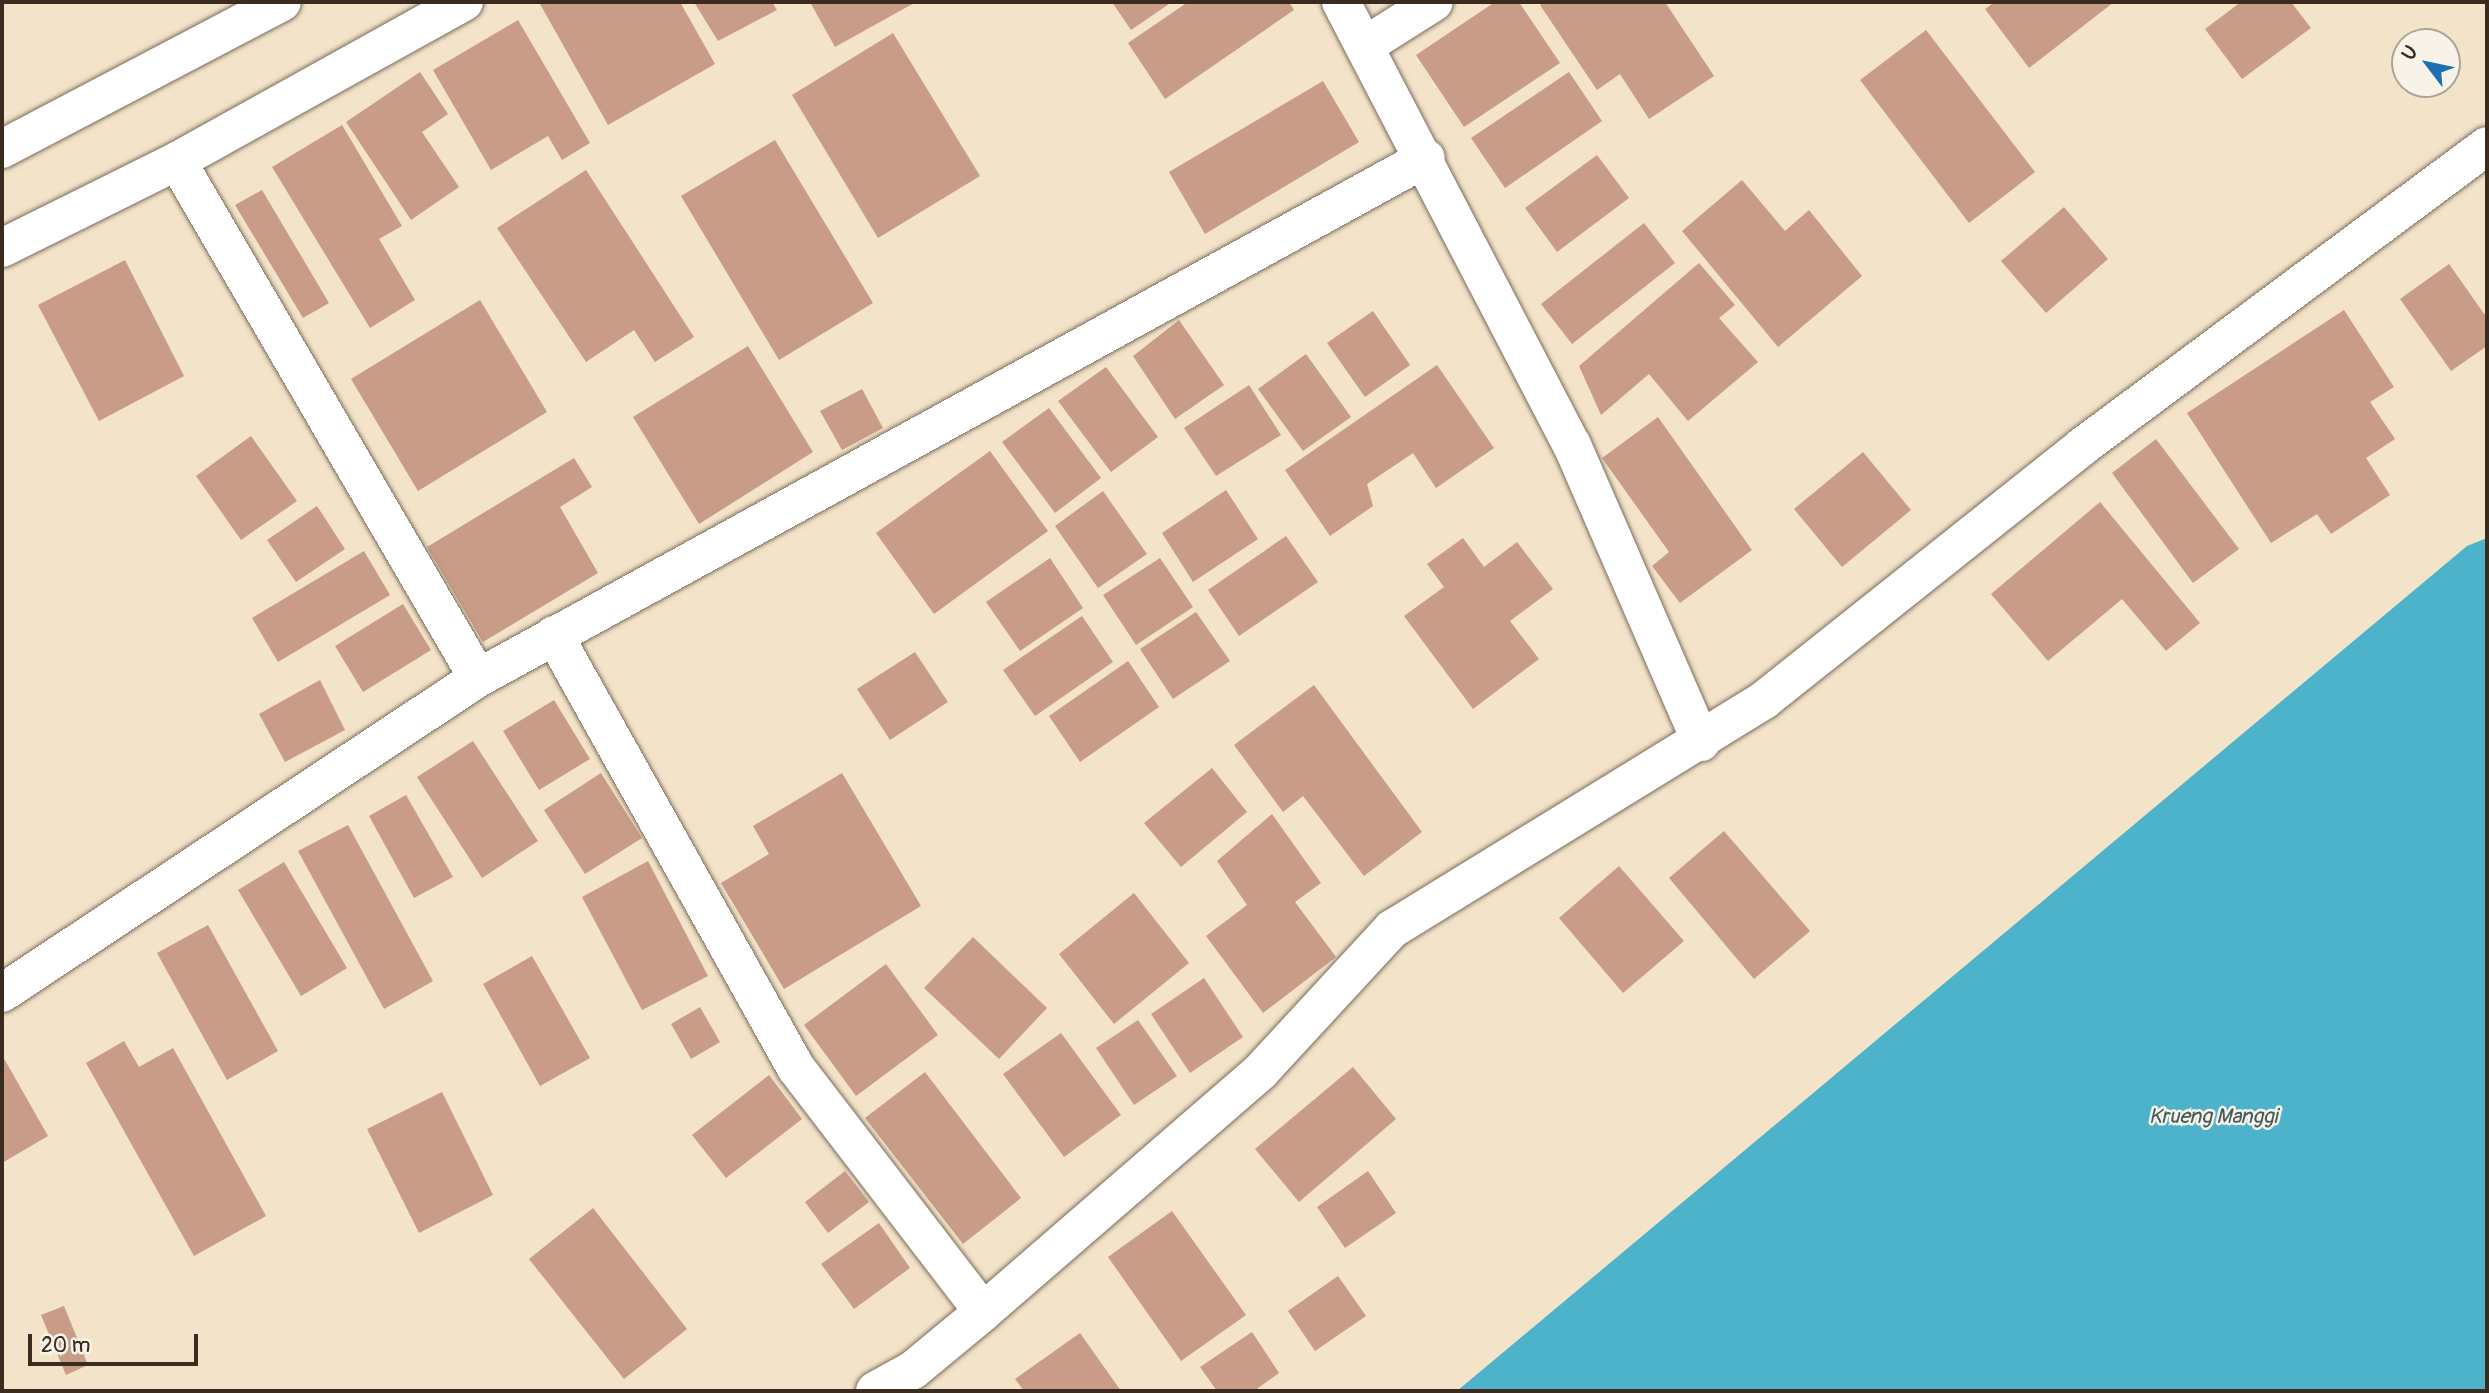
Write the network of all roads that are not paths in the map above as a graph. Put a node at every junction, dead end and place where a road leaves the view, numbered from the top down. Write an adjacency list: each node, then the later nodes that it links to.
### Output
1 (282, 2): 7 (main road)
2 (464, 2): 9 (main road)
3 (1341, 2): 5 (main road)
4 (1434, 2): 5 (main road)
5 (1366, 45): 8 (main road)
6 (2487, 146): 13 (main road)
7 (2, 149)
8 (1426, 158): 11 (main road); 13 (main road)
9 (177, 161): 10 (main road); 12 (main road)
10 (2, 248)
11 (554, 635): 12 (main road); 15 (main road)
12 (478, 678): 14 (main road)
13 (1701, 742): 15 (main road)
14 (2, 993)
15 (984, 1311): 16 (main road)
16 (875, 1391)

